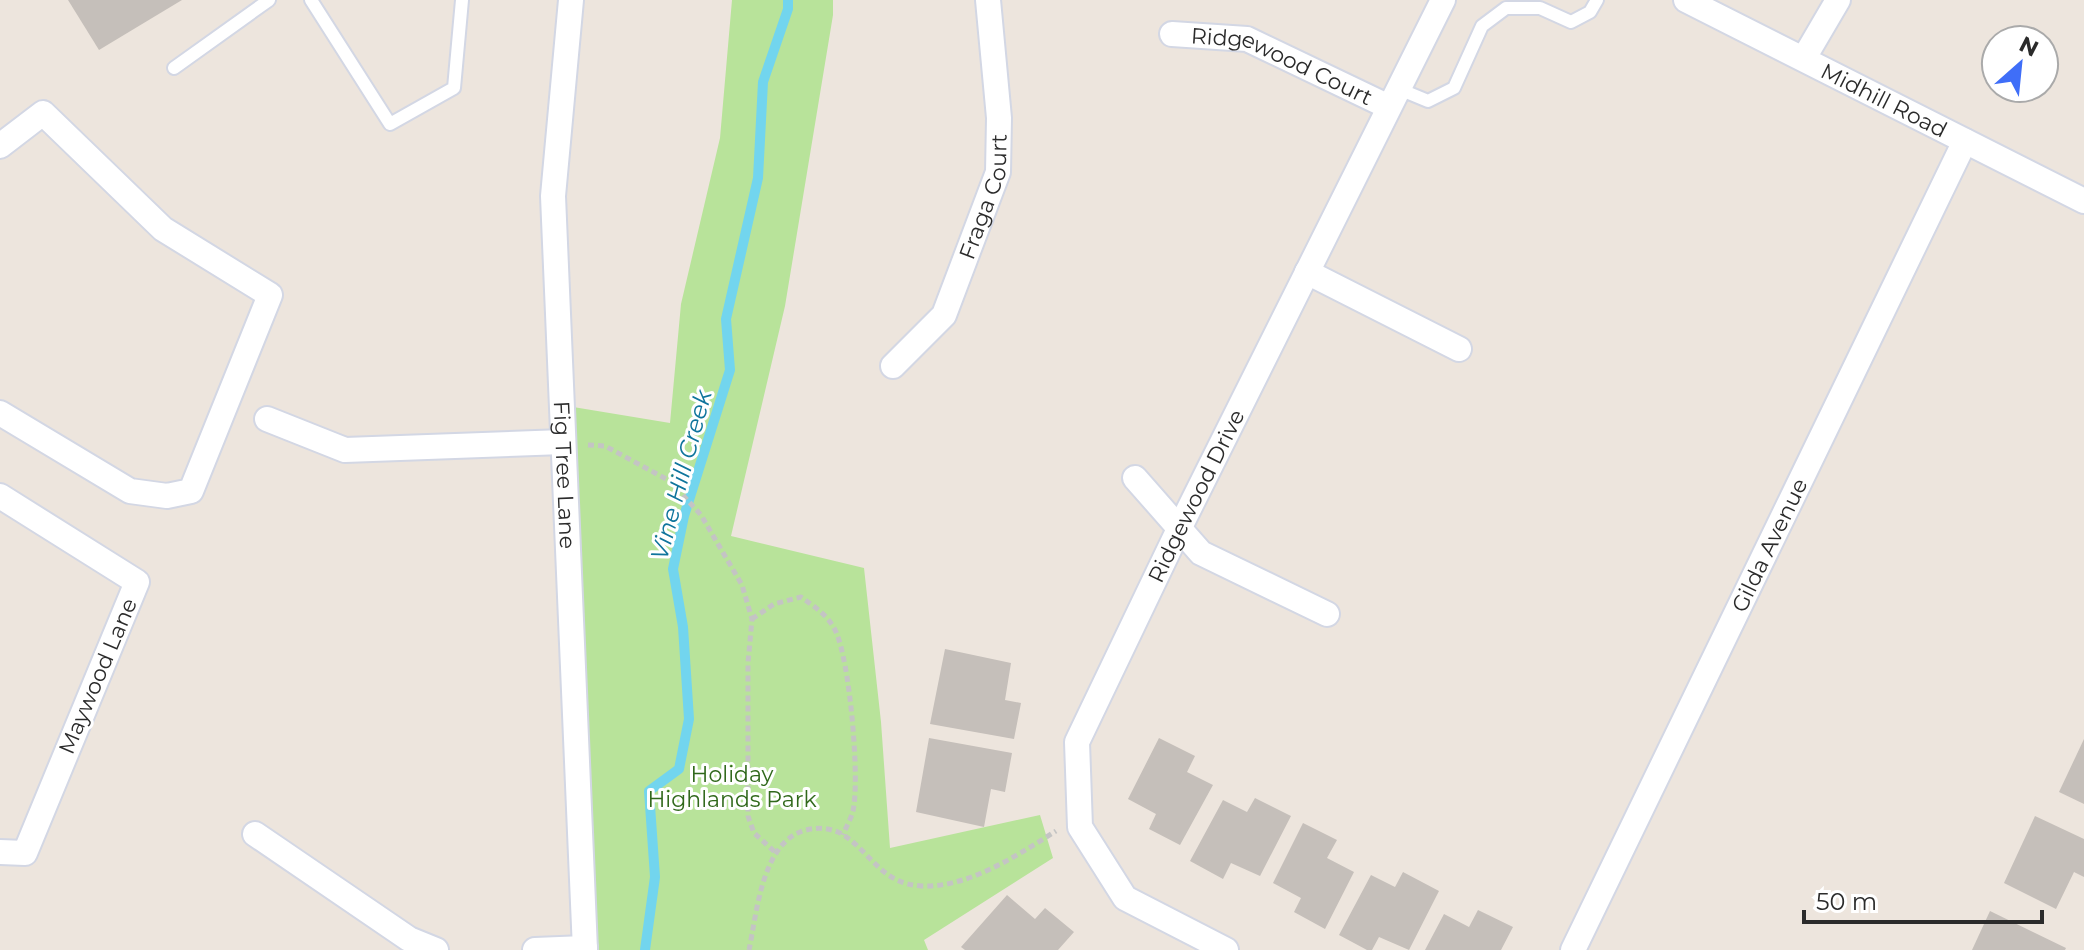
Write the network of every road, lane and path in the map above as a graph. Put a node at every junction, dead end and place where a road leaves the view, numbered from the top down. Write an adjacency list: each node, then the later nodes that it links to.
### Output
1 (269, 0): 12 (lane)
2 (311, 0): 3 (lane)
3 (462, 0)
4 (571, 0): 22 (street, Fig Tree Lane)
5 (988, 0): 19 (street, Fraga Court)
6 (1443, 0): 13 (street, Ridgewood Drive)
7 (1597, 0): 13 (lane)
8 (1686, 0): 11 (street, Midhill Road)
9 (1838, 0): 11 (street)
10 (1172, 34): 13 (street, Ridgewood Court)
11 (1804, 58): 14 (street, Midhill Road)
12 (174, 68)
13 (1394, 98): 17 (street, Ridgewood Drive)
14 (1965, 141): 16 (street, Midhill Road); 38 (street, Gilda Avenue)
15 (0, 146): 20 (street)
16 (2084, 201)
17 (1307, 272): 18 (street); 25 (street, Ridgewood Drive)
18 (1459, 349)
19 (893, 366)
20 (0, 413)
21 (267, 419): 22 (street)
22 (563, 442): 27 (path); 33 (street, Fig Tree Lane)
23 (1135, 478): 25 (street)
24 (0, 496): 31 (street, Maywood Lane)
25 (1179, 529): 26 (street); 28 (street, Ridgewood Drive)
26 (1327, 614)
27 (752, 619): 30 (path); 32 (path)
28 (1080, 816): 30 (path); 37 (street, Ridgewood Drive)
29 (255, 834): 34 (street)
30 (843, 835): 32 (path)
31 (0, 852)
32 (776, 853): 36 (path)
33 (585, 949): 35 (street)
34 (436, 950)
35 (535, 950)
36 (749, 950)
37 (1226, 950)
38 (1573, 950)

